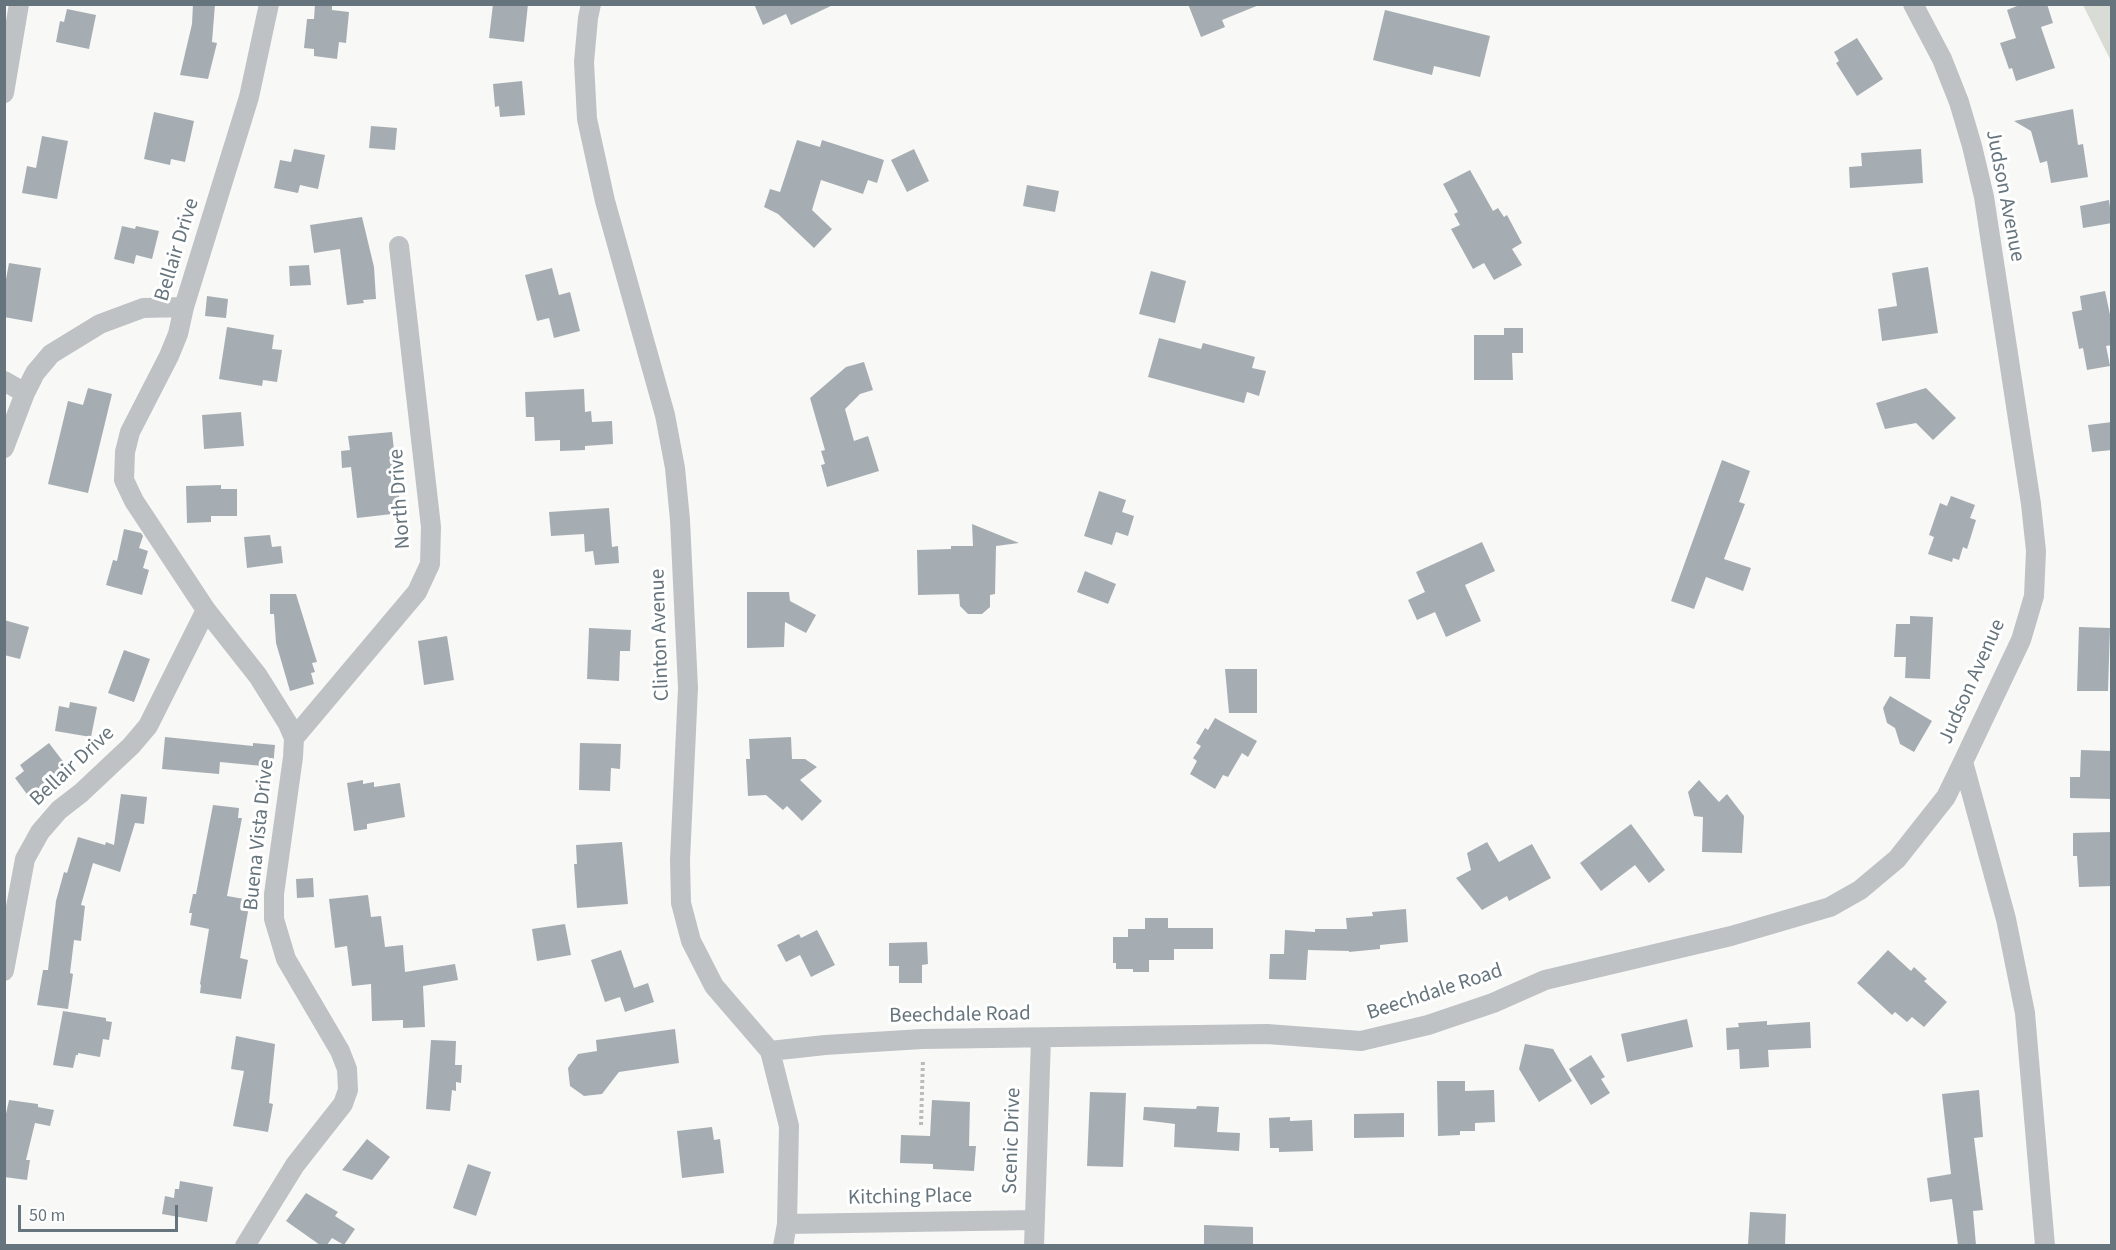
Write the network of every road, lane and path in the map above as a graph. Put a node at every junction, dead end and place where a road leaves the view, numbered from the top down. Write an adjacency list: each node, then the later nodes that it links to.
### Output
1 (19, 4): 5 (street)
2 (269, 4): 7 (street, Bellair Drive)
3 (591, 4): 17 (street, Clinton Avenue)
4 (1913, 4): 14 (street, Judson Avenue)
5 (4, 93)
6 (399, 246): 13 (street, North Drive)
7 (184, 307): 9 (street); 11 (street, Bellair Drive)
8 (4, 381): 9 (street)
9 (25, 393): 10 (street)
10 (4, 448)
11 (134, 501): 12 (street, Buena Vista Drive)
12 (206, 610): 13 (street, Buena Vista Drive); 15 (street, Bellair Drive)
13 (294, 738): 22 (street, Buena Vista Drive)
14 (1963, 762): 16 (street, Beechdale Road); 25 (street, Judson Avenue)
15 (4, 971)
16 (1041, 1039): 17 (street, Beechdale Road); 20 (street, Scenic Drive)
17 (770, 1051): 21 (street, Clinton Avenue)
18 (923, 1055): 19 (path)
19 (921, 1125)
20 (1035, 1220): 21 (street, Kitching Place); 24 (street, Scenic Drive)
21 (787, 1224): 23 (street, Clinton Avenue)
22 (245, 1245)
23 (783, 1245)
24 (1034, 1245)
25 (2045, 1245)

